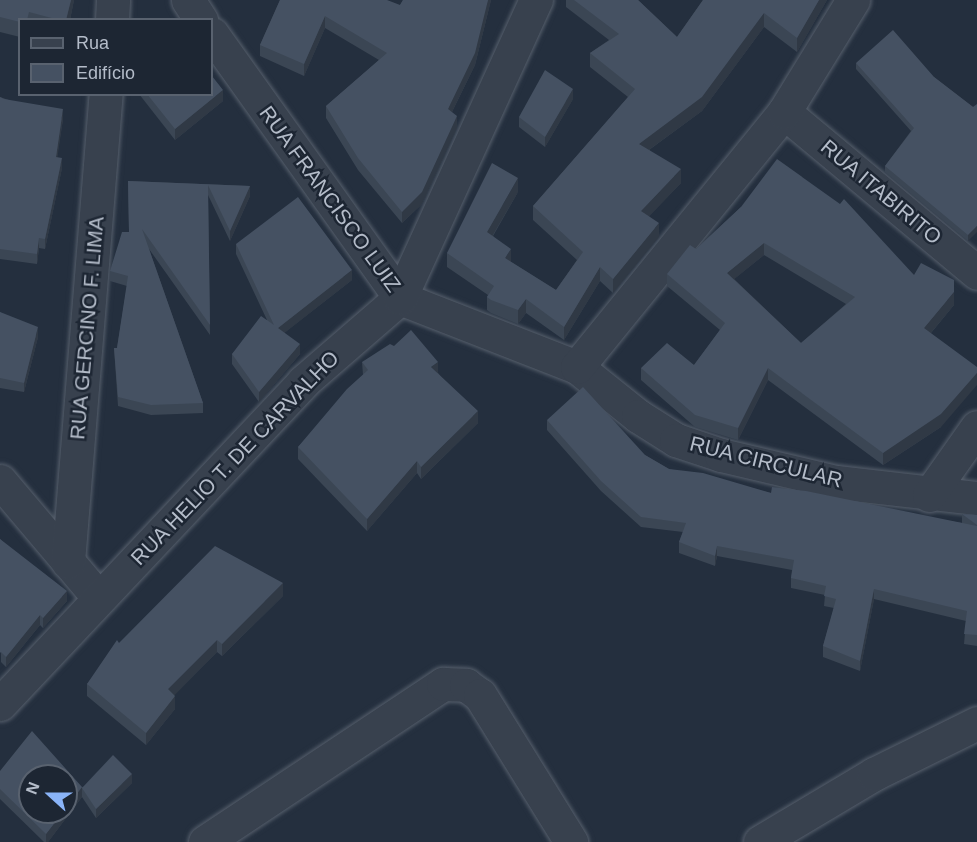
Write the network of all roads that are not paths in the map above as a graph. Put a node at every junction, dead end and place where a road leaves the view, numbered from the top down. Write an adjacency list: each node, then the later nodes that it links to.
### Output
1 (113, 0): 5 (street)
2 (188, 0): 6 (street)
3 (536, 0): 11 (street, RUA HELIO T. DE CARVALHO)
4 (853, 0): 9 (street)
5 (112, 18)
6 (200, 18)
7 (213, 35): 11 (street, RUA FRANCISCO LUIZ)
8 (106, 96): 17 (street, RUA GERCINO F. LIMA)
9 (784, 112): 10 (street, RUA ITABIRITO); 12 (street)
10 (977, 273)
11 (400, 298): 12 (street, RUA FRANCISCO LUIZ); 18 (street, RUA HELIO T. DE CARVALHO)
12 (577, 368): 15 (street, RUA CIRCULAR)
13 (977, 427): 15 (street)
14 (0, 481): 17 (street)
15 (929, 495): 16 (street, RUA CIRCULAR)
16 (977, 498)
17 (68, 562): 18 (street)
18 (99, 598): 19 (street, RUA HELIO T. DE CARVALHO)
19 (0, 704)
20 (977, 723): 23 (street)
21 (205, 842): 22 (street)
22 (571, 842)
23 (760, 842)

